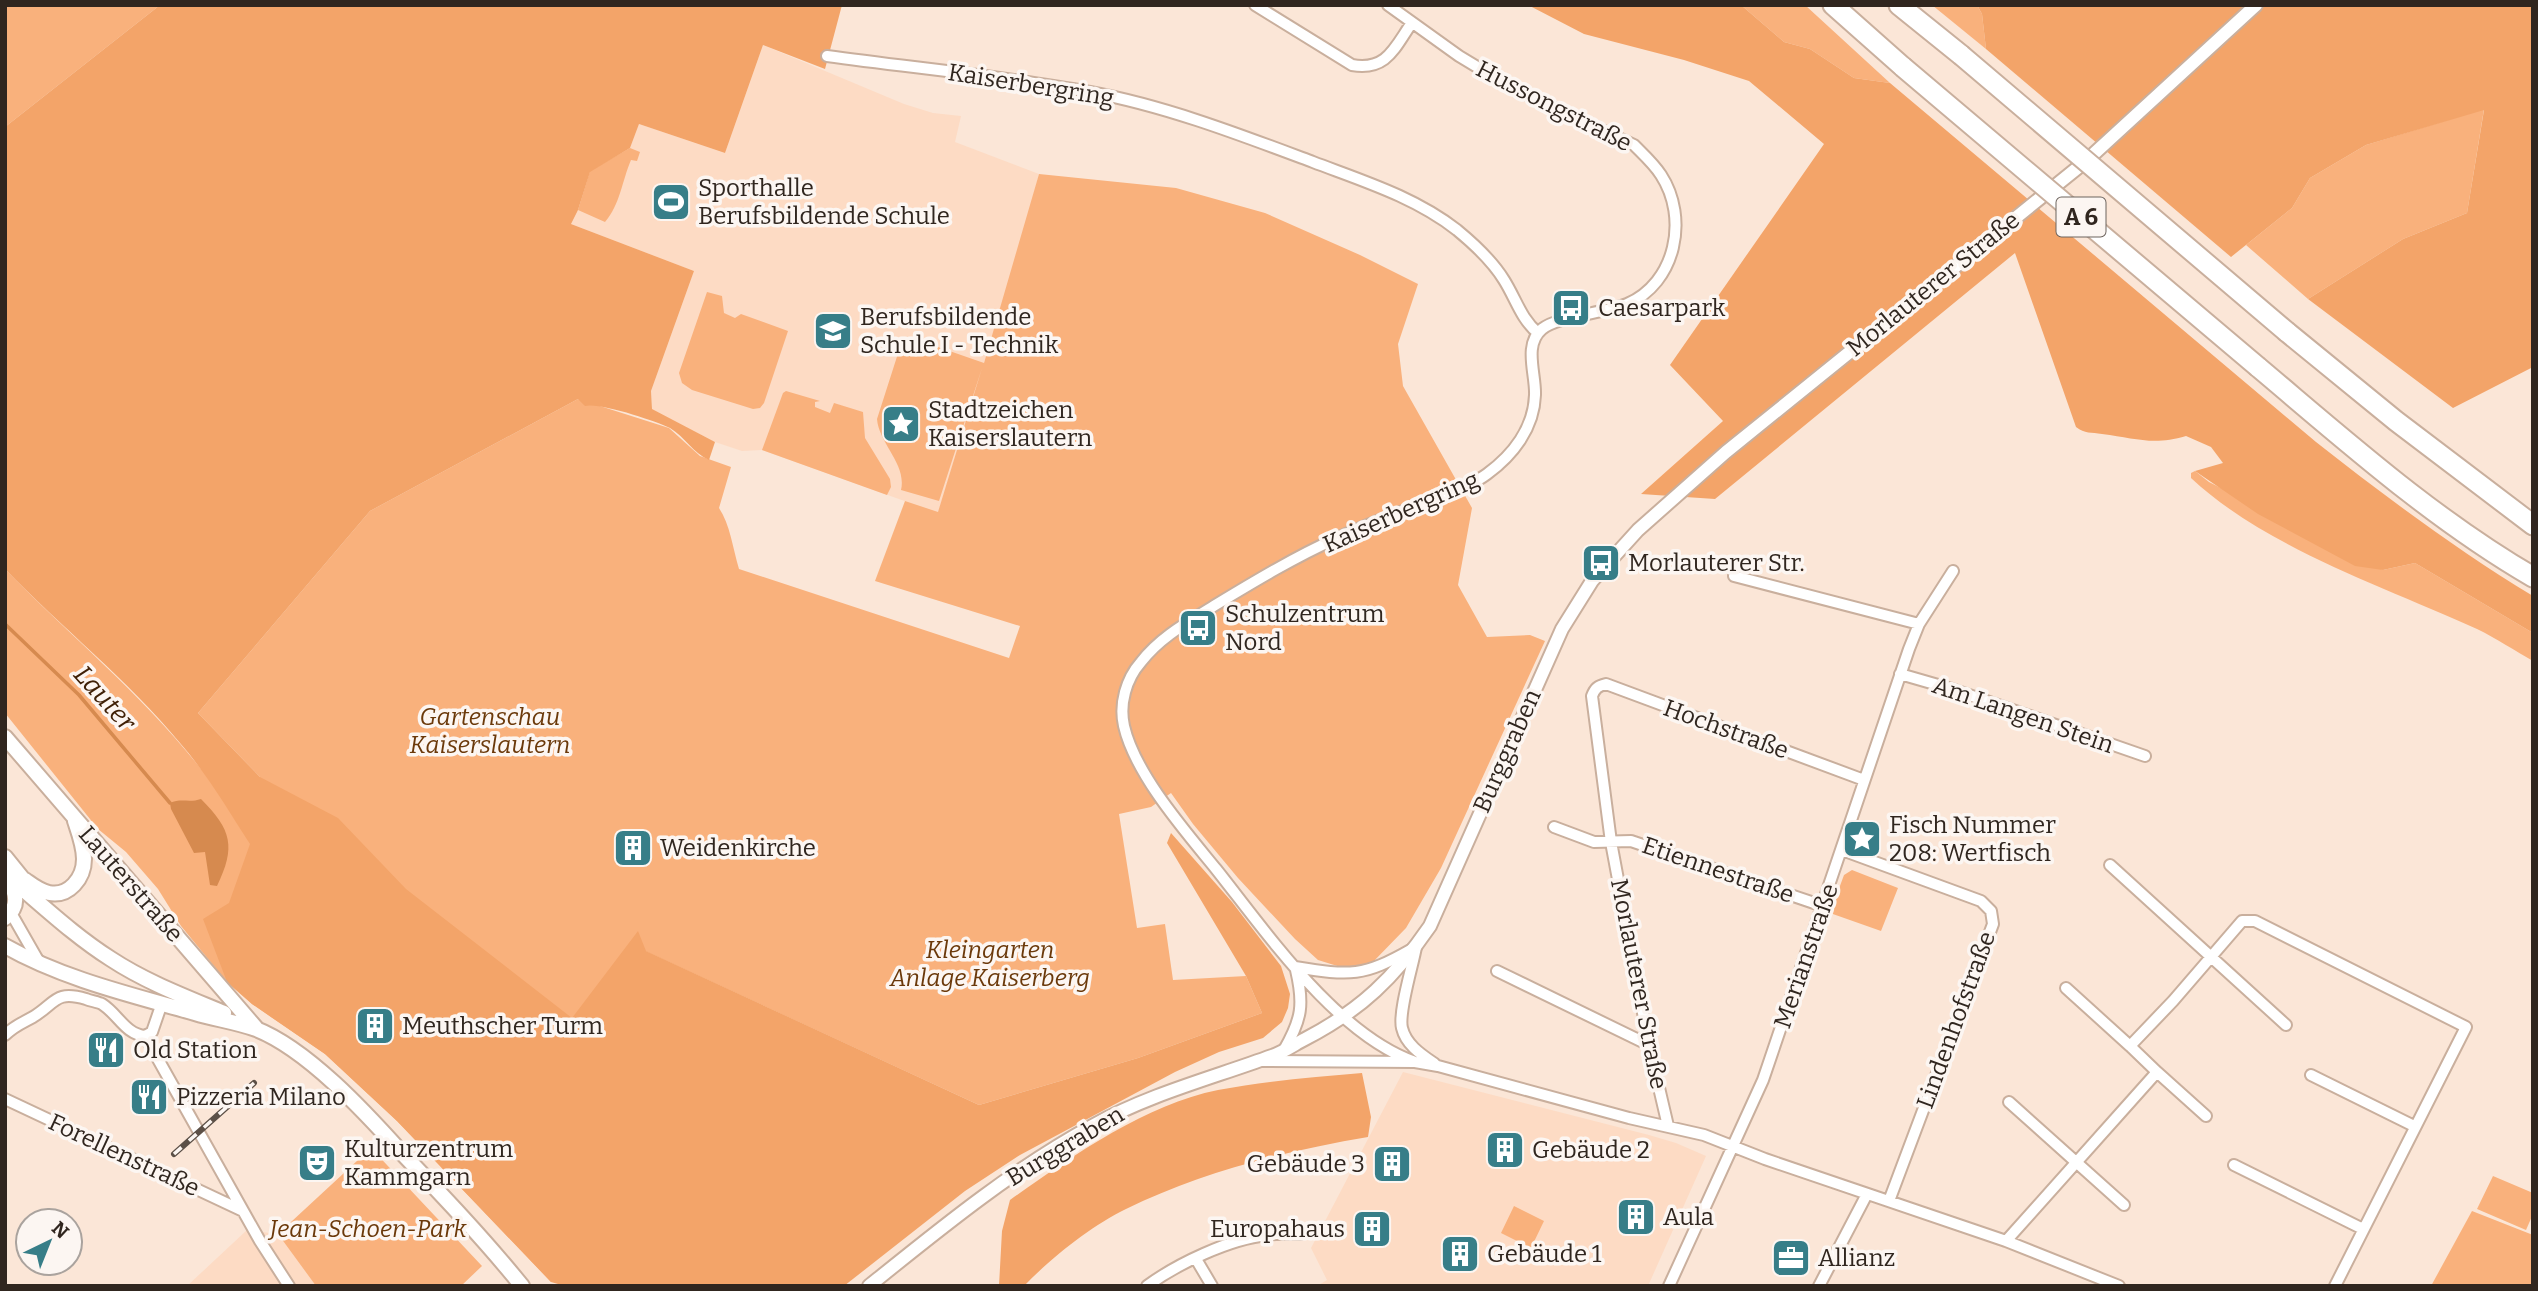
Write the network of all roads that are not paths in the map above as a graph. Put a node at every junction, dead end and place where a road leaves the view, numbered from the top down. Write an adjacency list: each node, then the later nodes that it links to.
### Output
1 (1255, 5): 6 (street)
2 (1388, 5): 6 (street, Hussongstraße)
3 (1833, 5): 13 (highway, A 6, bridge)
4 (1899, 5): 9 (highway, A 6, bridge)
5 (2256, 5): 10 (street, Morlauterer Straße)
6 (1411, 24): 8 (street, Hussongstraße)
7 (827, 56): 8 (street, Kaiserbergring)
8 (1538, 333): 35 (street, Kaiserbergring)
9 (2533, 525)
10 (1609, 562): 32 (street, Burggraben)
11 (1953, 571): 14 (street, Merianstraße)
12 (1734, 576): 14 (street)
13 (2533, 577)
14 (1919, 624): 15 (street, Merianstraße)
15 (1900, 674): 18 (street, Am Langen Stein); 19 (street, Merianstraße)
16 (1592, 696): 19 (street, Hochstraße); 22 (street, Morlauterer Straße)
17 (5, 737): 20 (main road, Lauterstraße)
18 (2145, 757)
19 (1864, 780): 23 (street, Merianstraße)
20 (73, 817): 27 (main road); 41 (main road, Lauterstraße)
21 (1554, 827): 22 (street)
22 (1611, 842): 28 (street, Etiennestraße); 44 (street, Morlauterer Straße)
23 (1842, 850): 28 (street, Merianstraße); 61 (street, Lindenhofstraße)
24 (5, 857): 27 (main road)
25 (2110, 865): 33 (street)
26 (5, 875): 29 (main road); 30 (main road)
27 (22, 878): 29 (main road)
28 (1823, 906): 57 (street, Merianstraße)
29 (44, 907): 41 (main road)
30 (8, 916): 34 (street)
31 (5, 946): 34 (main road, Lauterstraße)
32 (1416, 947): 35 (street); 39 (street, Burggraben); 49 (street, Burggraben)
33 (2211, 957): 40 (street); 45 (street); 56 (street)
34 (40, 963): 38 (main road, Lauterstraße)
35 (1295, 967): 39 (street, Kaiserbergring); 46 (street)
36 (1497, 971): 44 (street)
37 (2066, 988): 45 (street)
38 (162, 1003): 41 (main road, Lauterstraße); 43 (street)
39 (1343, 1016): 46 (street, Burggraben); 48 (street, Kaiserbergring)
40 (2286, 1025)
41 (257, 1030): 66 (main road, Lauterstraße)
42 (5, 1035): 43 (street)
43 (145, 1036): 63 (street)
44 (1649, 1045): 55 (street, Morlauterer Straße)
45 (2130, 1046): 50 (street)
46 (1284, 1050): 47 (street, Burggraben)
47 (1255, 1061): 48 (street); 73 (street, Burggraben)
48 (1415, 1062): 49 (street)
49 (1437, 1066): 55 (street)
50 (2157, 1072): 54 (street); 58 (street)
51 (2311, 1075): 56 (street)
52 (5, 1099): 63 (street, Forellenstraße)
53 (2010, 1102): 58 (street)
54 (2206, 1116)
55 (1668, 1126): 57 (street)
56 (2414, 1126): 64 (street)
57 (1733, 1146): 60 (street); 76 (street)
58 (2077, 1162): 62 (street); 67 (street)
59 (2234, 1165): 64 (street)
60 (1867, 1194): 61 (street); 77 (street)
61 (1889, 1201): 67 (street)
62 (2124, 1205)
63 (244, 1211): 70 (street)
64 (2363, 1229): 79 (street)
65 (1300, 1234): 68 (street)
66 (481, 1237): 71 (main road, Lauterstraße); 72 (main road, Lauterstraße)
67 (2006, 1241): 69 (street)
68 (1196, 1259): 74 (street); 75 (street)
69 (2094, 1281): 78 (street)
70 (289, 1286)
71 (522, 1286)
72 (535, 1286)
73 (869, 1286)
74 (1147, 1286)
75 (1212, 1286)
76 (1669, 1286)
77 (1819, 1286)
78 (2119, 1286)
79 (2335, 1286)

